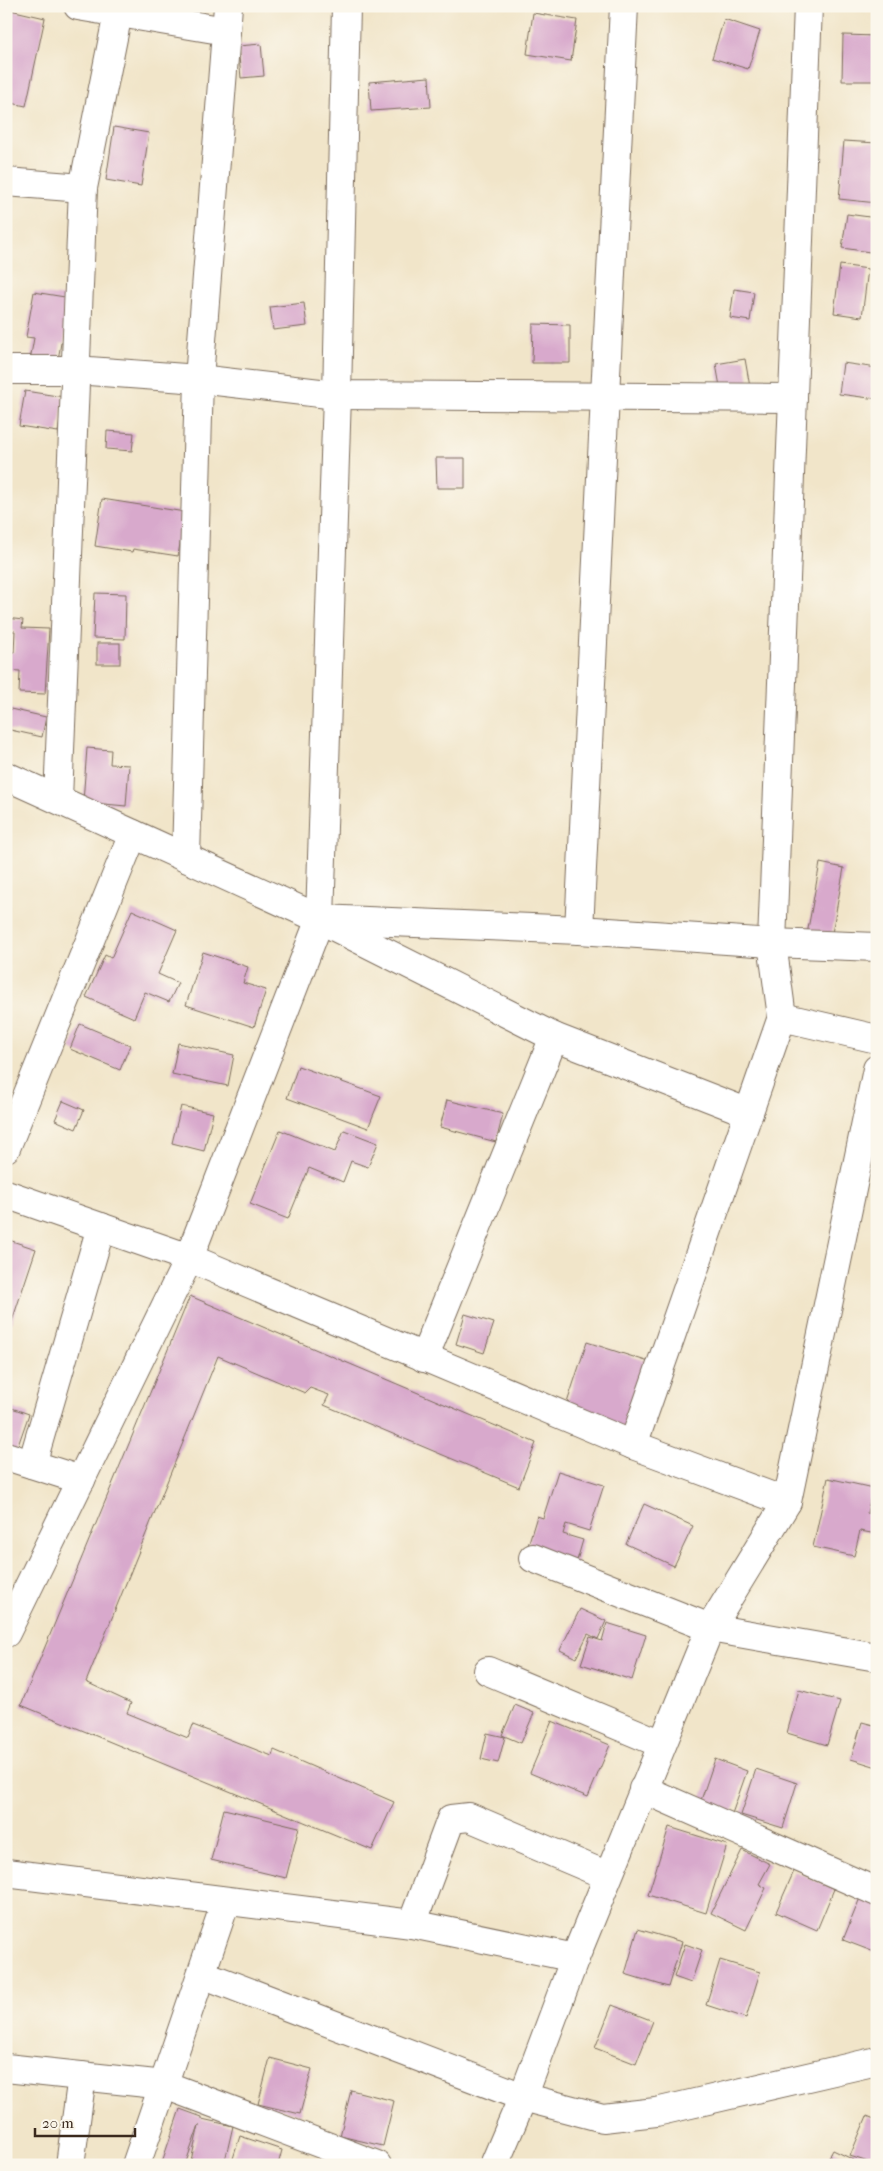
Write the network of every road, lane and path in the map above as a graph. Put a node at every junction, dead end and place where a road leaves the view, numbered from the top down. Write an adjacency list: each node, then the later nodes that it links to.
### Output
1 (78, 6): 5 (street)
2 (346, 6): 12 (street)
3 (624, 6): 13 (street)
4 (808, 6): 14 (street)
5 (118, 13): 6 (street); 8 (street)
6 (227, 18): 11 (street)
7 (6, 182): 8 (street)
8 (83, 188): 10 (street)
9 (6, 370): 10 (street)
10 (75, 370): 11 (street); 16 (street)
11 (199, 379): 12 (street); 18 (street)
12 (337, 395): 13 (street); 19 (street)
13 (605, 398): 14 (street); 20 (street)
14 (793, 398): 21 (street)
15 (6, 776): 16 (street)
16 (58, 799): 17 (street)
17 (133, 834): 18 (street); 28 (street)
18 (186, 858): 19 (street)
19 (320, 919): 20 (street); 24 (street); 31 (street)
20 (579, 930): 21 (street)
21 (772, 943): 22 (street); 23 (street)
22 (877, 947)
23 (782, 1017): 25 (street); 27 (street)
24 (554, 1037): 27 (street); 32 (street)
25 (877, 1039)
26 (877, 1069): 37 (street)
27 (749, 1113): 33 (street)
28 (6, 1148)
29 (6, 1194): 30 (street)
30 (101, 1227): 31 (street); 35 (street)
31 (189, 1258): 32 (street); 36 (street)
32 (424, 1358): 33 (street)
33 (633, 1445): 37 (street)
34 (6, 1456): 35 (street)
35 (32, 1464): 36 (street)
36 (81, 1480): 40 (street)
37 (787, 1502): 39 (street)
38 (533, 1558): 39 (street)
39 (710, 1628): 41 (street); 43 (street)
40 (6, 1633)
41 (877, 1657)
42 (488, 1671): 43 (street)
43 (662, 1744): 44 (street)
44 (644, 1789): 46 (street); 47 (street)
45 (6, 1873): 48 (street)
46 (608, 1876): 49 (street); 50 (street)
47 (877, 1892)
48 (226, 1901): 49 (street); 51 (street)
49 (412, 1924): 50 (street)
50 (575, 1958): 56 (street)
51 (202, 1974): 55 (street); 56 (street)
52 (877, 2061): 56 (street)
53 (6, 2068): 54 (street)
54 (82, 2076): 55 (street); 57 (street)
55 (165, 2085): 58 (street); 59 (street)
56 (523, 2097): 60 (street)
57 (70, 2165)
58 (136, 2165)
59 (377, 2165)
60 (494, 2165)

